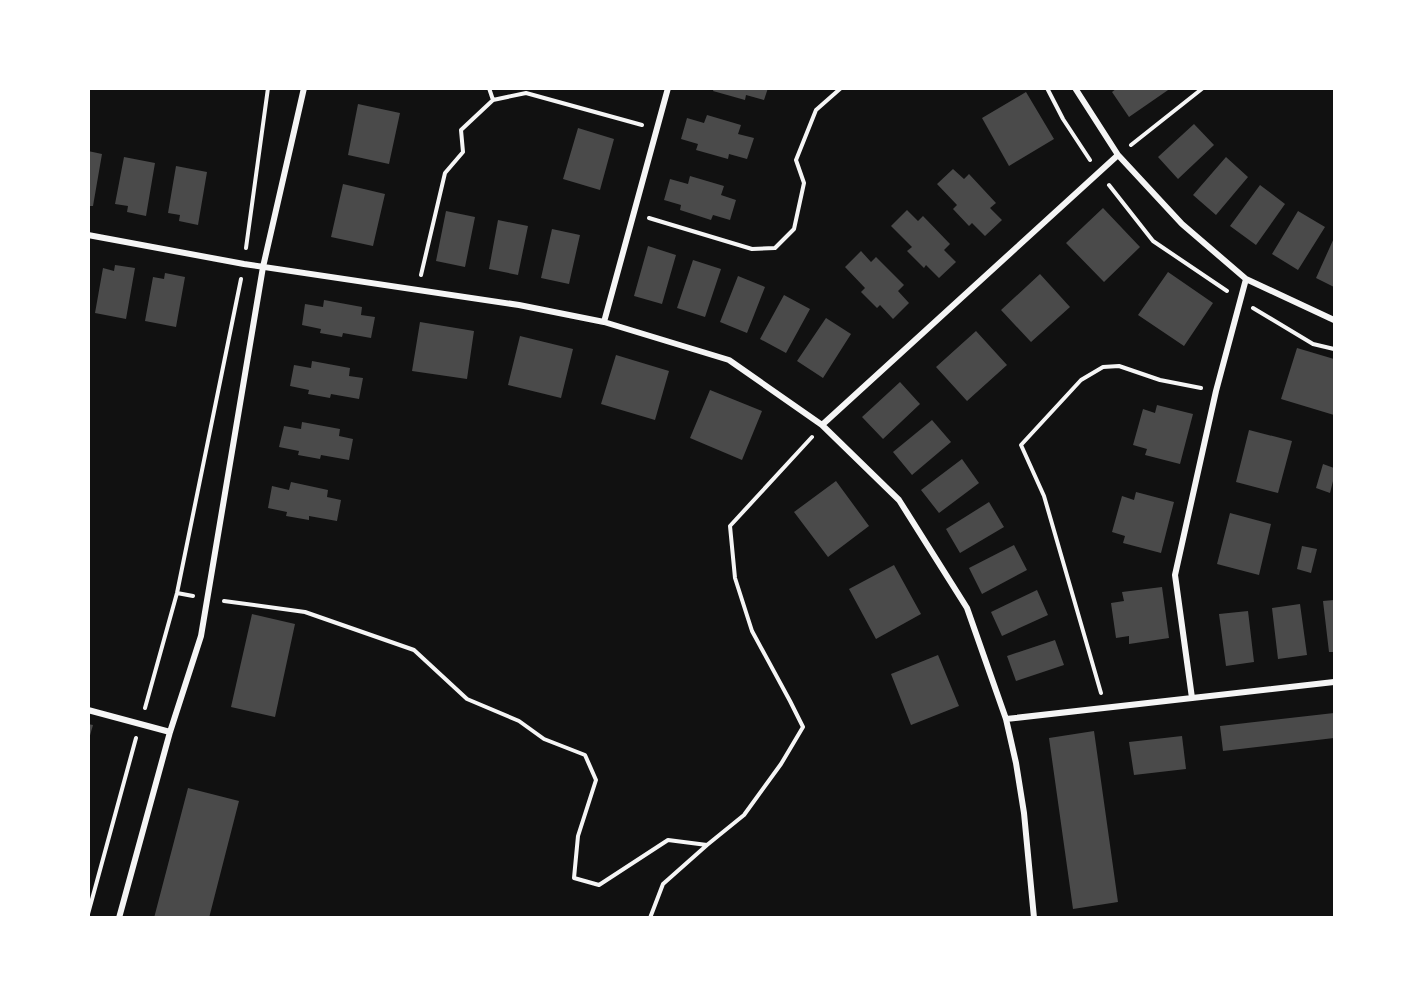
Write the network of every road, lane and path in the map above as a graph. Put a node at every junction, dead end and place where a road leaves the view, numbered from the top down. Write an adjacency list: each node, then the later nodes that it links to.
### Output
1 (268, 88): 13 (path)
2 (304, 88): 14 (street)
3 (489, 88): 8 (path)
4 (668, 88): 9 (street)
5 (841, 88): 11 (path)
6 (1075, 88): 10 (street)
7 (1203, 88): 10 (path)
8 (493, 100): 9 (path); 16 (path)
9 (657, 129): 11 (street)
10 (1118, 155): 15 (street); 20 (street)
11 (634, 213): 18 (street)
12 (88, 235): 13 (street)
13 (244, 264): 14 (street); 27 (path)
14 (263, 267): 16 (street); 21 (street)
15 (1246, 279): 17 (street); 19 (street)
16 (417, 291): 18 (street)
17 (1335, 320)
18 (604, 322): 20 (street)
19 (1216, 391): 23 (street); 24 (path)
20 (822, 425): 26 (street); 29 (path)
21 (207, 599): 28 (street); 29 (path)
22 (1335, 682): 23 (street)
23 (1191, 698): 24 (street)
24 (1105, 708): 26 (street)
25 (88, 710): 27 (street)
26 (1006, 719): 33 (street)
27 (140, 725): 28 (street); 30 (path)
28 (170, 732): 31 (street)
29 (707, 845): 32 (path)
30 (88, 914)
31 (119, 918)
32 (650, 918)
33 (1034, 918)

